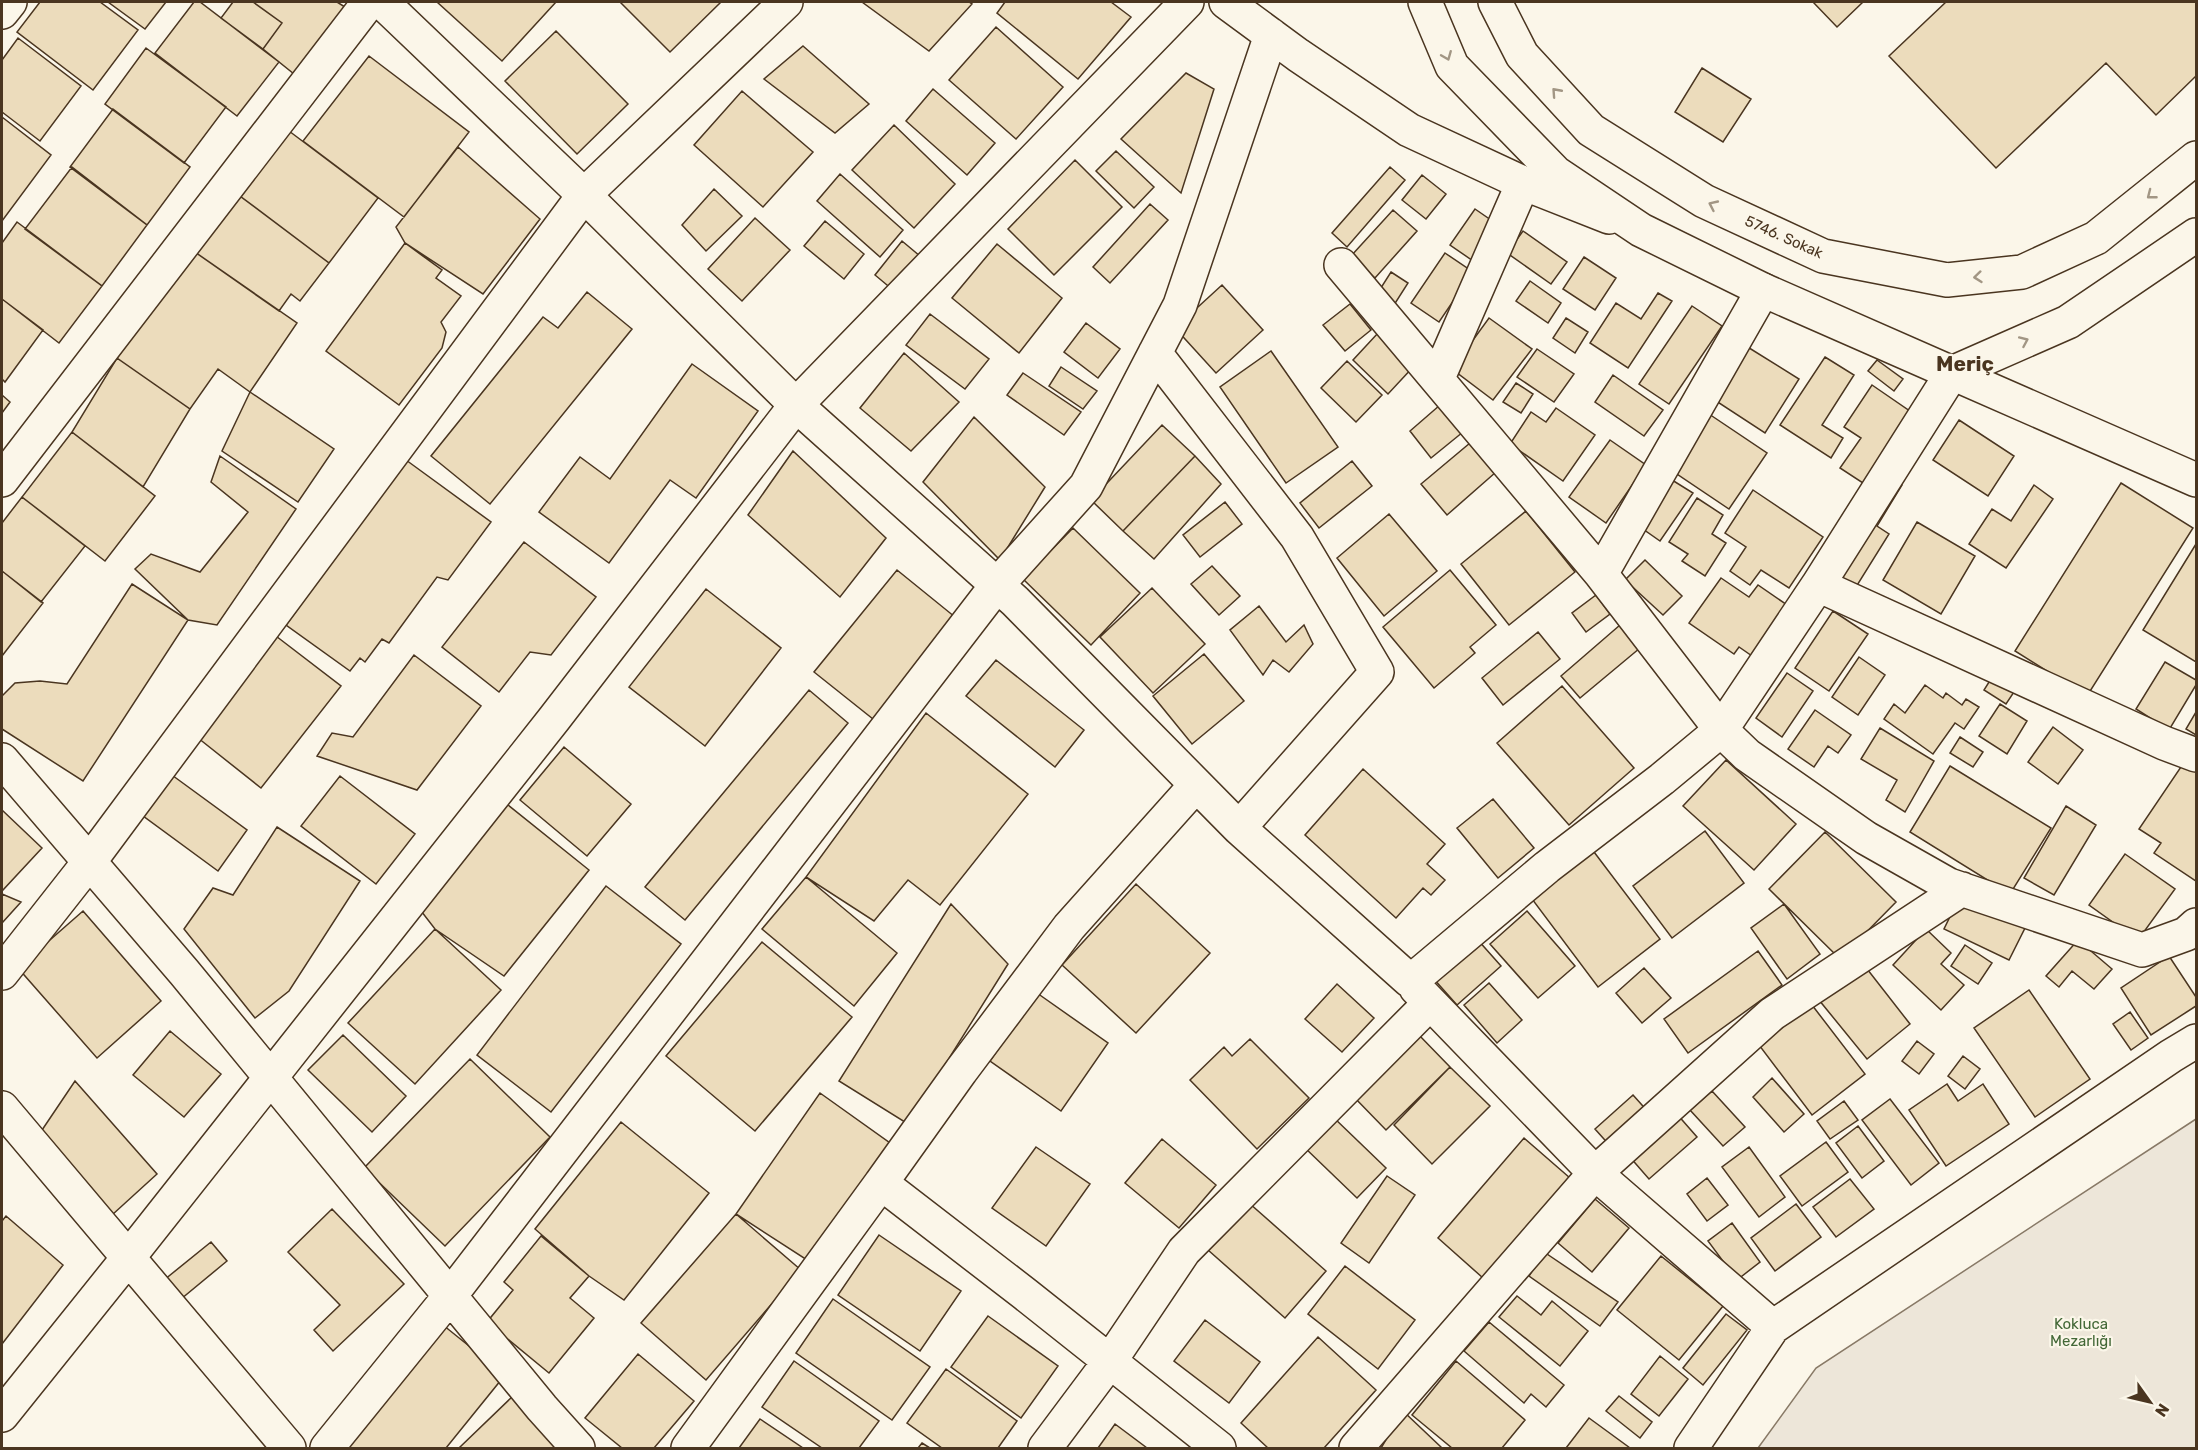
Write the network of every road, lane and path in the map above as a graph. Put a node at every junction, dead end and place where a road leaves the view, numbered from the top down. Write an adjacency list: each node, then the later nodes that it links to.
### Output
1 (10, 2): 9 (street)
2 (369, 2): 22 (street)
3 (382, 2): 13 (street)
4 (786, 2): 13 (street)
5 (1187, 2): 21 (street)
6 (1226, 2): 10 (street)
7 (1425, 2): 14 (street, one-way to 14)
8 (1495, 2): 11 (street, 5746. Sokak, one-way to 8)
9 (2, 12)
10 (1271, 35): 12 (street); 18 (street)
11 (2196, 158)
12 (1523, 183): 14 (street); 20 (street)
13 (584, 195): 21 (street); 32 (street)
14 (1641, 230): 17 (street)
15 (2196, 235): 19 (street, one-way to 15)
16 (1341, 265): 20 (street)
17 (1763, 290): 19 (street); 24 (street)
18 (1155, 353): 25 (street); 31 (street)
19 (1952, 373): 23 (street); 26 (street)
20 (1438, 378): 24 (street)
21 (796, 405): 25 (street); 38 (street)
22 (2, 480)
23 (2196, 480)
24 (1601, 574): 27 (street)
25 (998, 585): 30 (street); 43 (street)
26 (1818, 585): 27 (street); 28 (street)
27 (1721, 730): 33 (street); 36 (street)
28 (2196, 755)
29 (2, 760): 32 (street)
30 (1196, 785): 31 (street); 41 (street)
31 (1239, 828): 36 (street)
32 (90, 861): 35 (street); 38 (street)
33 (1962, 889): 34 (street); 40 (street)
34 (2196, 925)
35 (2, 973)
36 (1419, 992): 40 (street); 45 (street)
37 (2196, 1041): 44 (street)
38 (270, 1077): 42 (street); 43 (street)
39 (2, 1107): 42 (street)
40 (1595, 1173): 44 (street); 53 (street)
41 (881, 1183): 45 (street); 50 (street)
42 (128, 1258): 46 (street); 47 (street)
43 (450, 1296): 48 (street); 49 (street)
44 (1773, 1327): 54 (street)
45 (1110, 1361): 51 (street); 52 (street)
46 (2, 1415)
47 (289, 1449)
48 (327, 1449)
49 (578, 1449)
50 (688, 1449)
51 (1045, 1449)
52 (1219, 1449)
53 (1356, 1449)
54 (1691, 1449)

